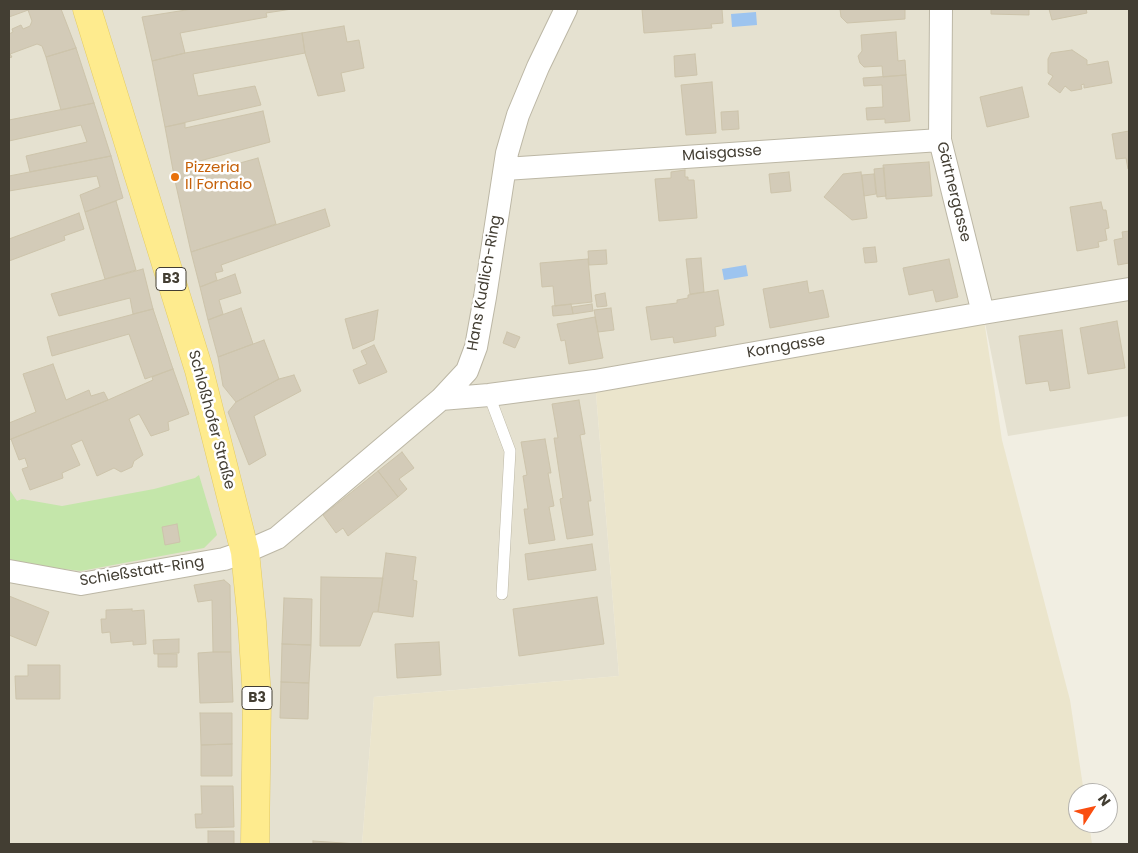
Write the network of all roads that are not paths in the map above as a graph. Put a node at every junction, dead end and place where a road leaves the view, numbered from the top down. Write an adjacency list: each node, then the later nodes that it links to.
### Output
1 (87, 9): 10 (main road, Schloßhofer Straße / B3)
2 (566, 9): 5 (street, Hans Kudlich-Ring)
3 (941, 9): 4 (street, Gärtnergasse)
4 (940, 140): 5 (street, Maisgasse); 7 (street, Gärtnergasse)
5 (505, 169): 9 (street, Hans Kudlich-Ring)
6 (1129, 289): 7 (street, Korngasse)
7 (983, 313): 8 (street, Korngasse)
8 (489, 395): 9 (street, Korngasse); 12 (lane)
9 (441, 399): 10 (street, Hans Kudlich-Ring)
10 (245, 552): 11 (street, Schießstatt-Ring); 13 (main road, Schloßhofer Straße / B3)
11 (9, 571)
12 (502, 594)
13 (256, 844)

